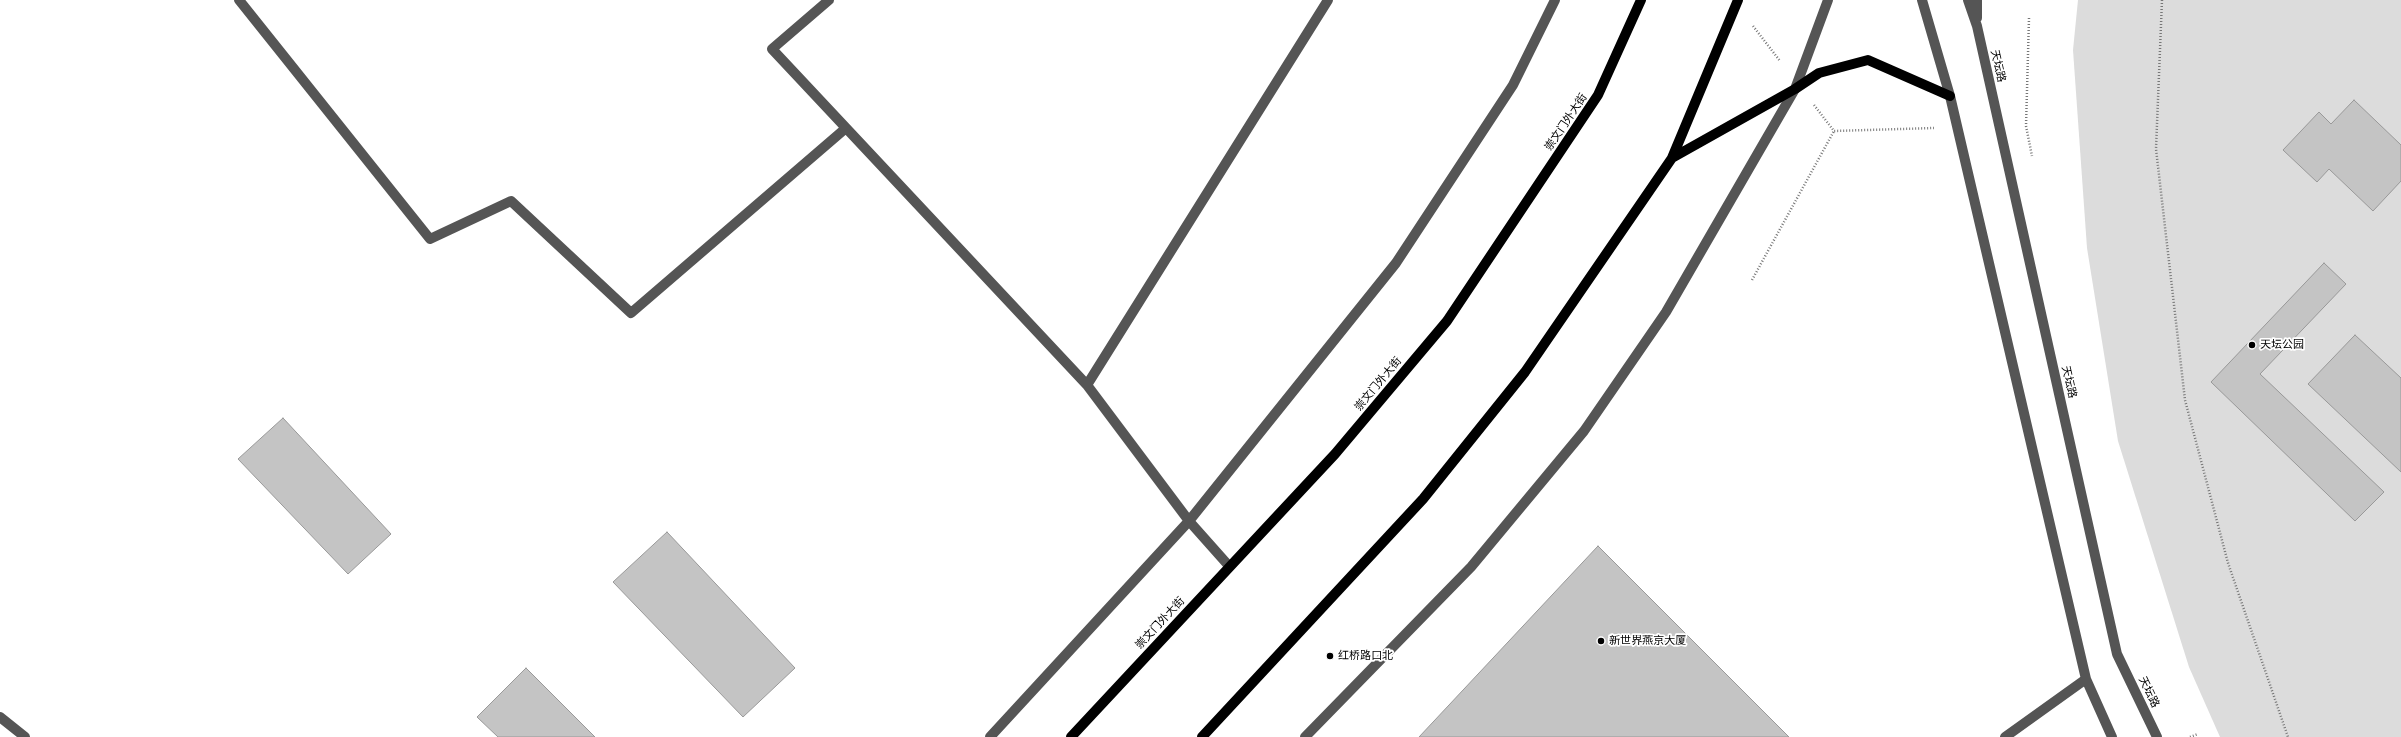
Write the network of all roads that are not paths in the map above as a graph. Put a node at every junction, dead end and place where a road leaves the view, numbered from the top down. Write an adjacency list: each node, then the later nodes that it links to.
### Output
1 (239, 0): 14 (street)
2 (830, 0): 14 (street)
3 (1328, 0): 16 (street)
4 (1555, 0): 17 (street)
5 (1641, 0): 18 (main road, 崇文门外大街)
6 (1738, 0): 15 (main road)
7 (1828, 0): 12 (street)
8 (1922, 0): 13 (street)
9 (1968, 0): 11 (street, 天坛路)
10 (1977, 0): 11 (street, 天坛路)
11 (1976, 26): 28 (street, 天坛路)
12 (1795, 89): 13 (main road); 15 (main road); 25 (street)
13 (1950, 96): 19 (street)
14 (846, 128): 16 (street)
15 (1672, 158): 24 (main road)
16 (1087, 385): 17 (street)
17 (1190, 521): 18 (street); 22 (street)
18 (1229, 566): 23 (main road, 崇文门外大街)
19 (2086, 679): 26 (street); 27 (street)
20 (0, 717): 21 (street)
21 (25, 737)
22 (990, 737)
23 (1071, 737)
24 (1202, 737)
25 (1305, 737)
26 (2005, 737)
27 (2112, 737)
28 (2157, 737)

